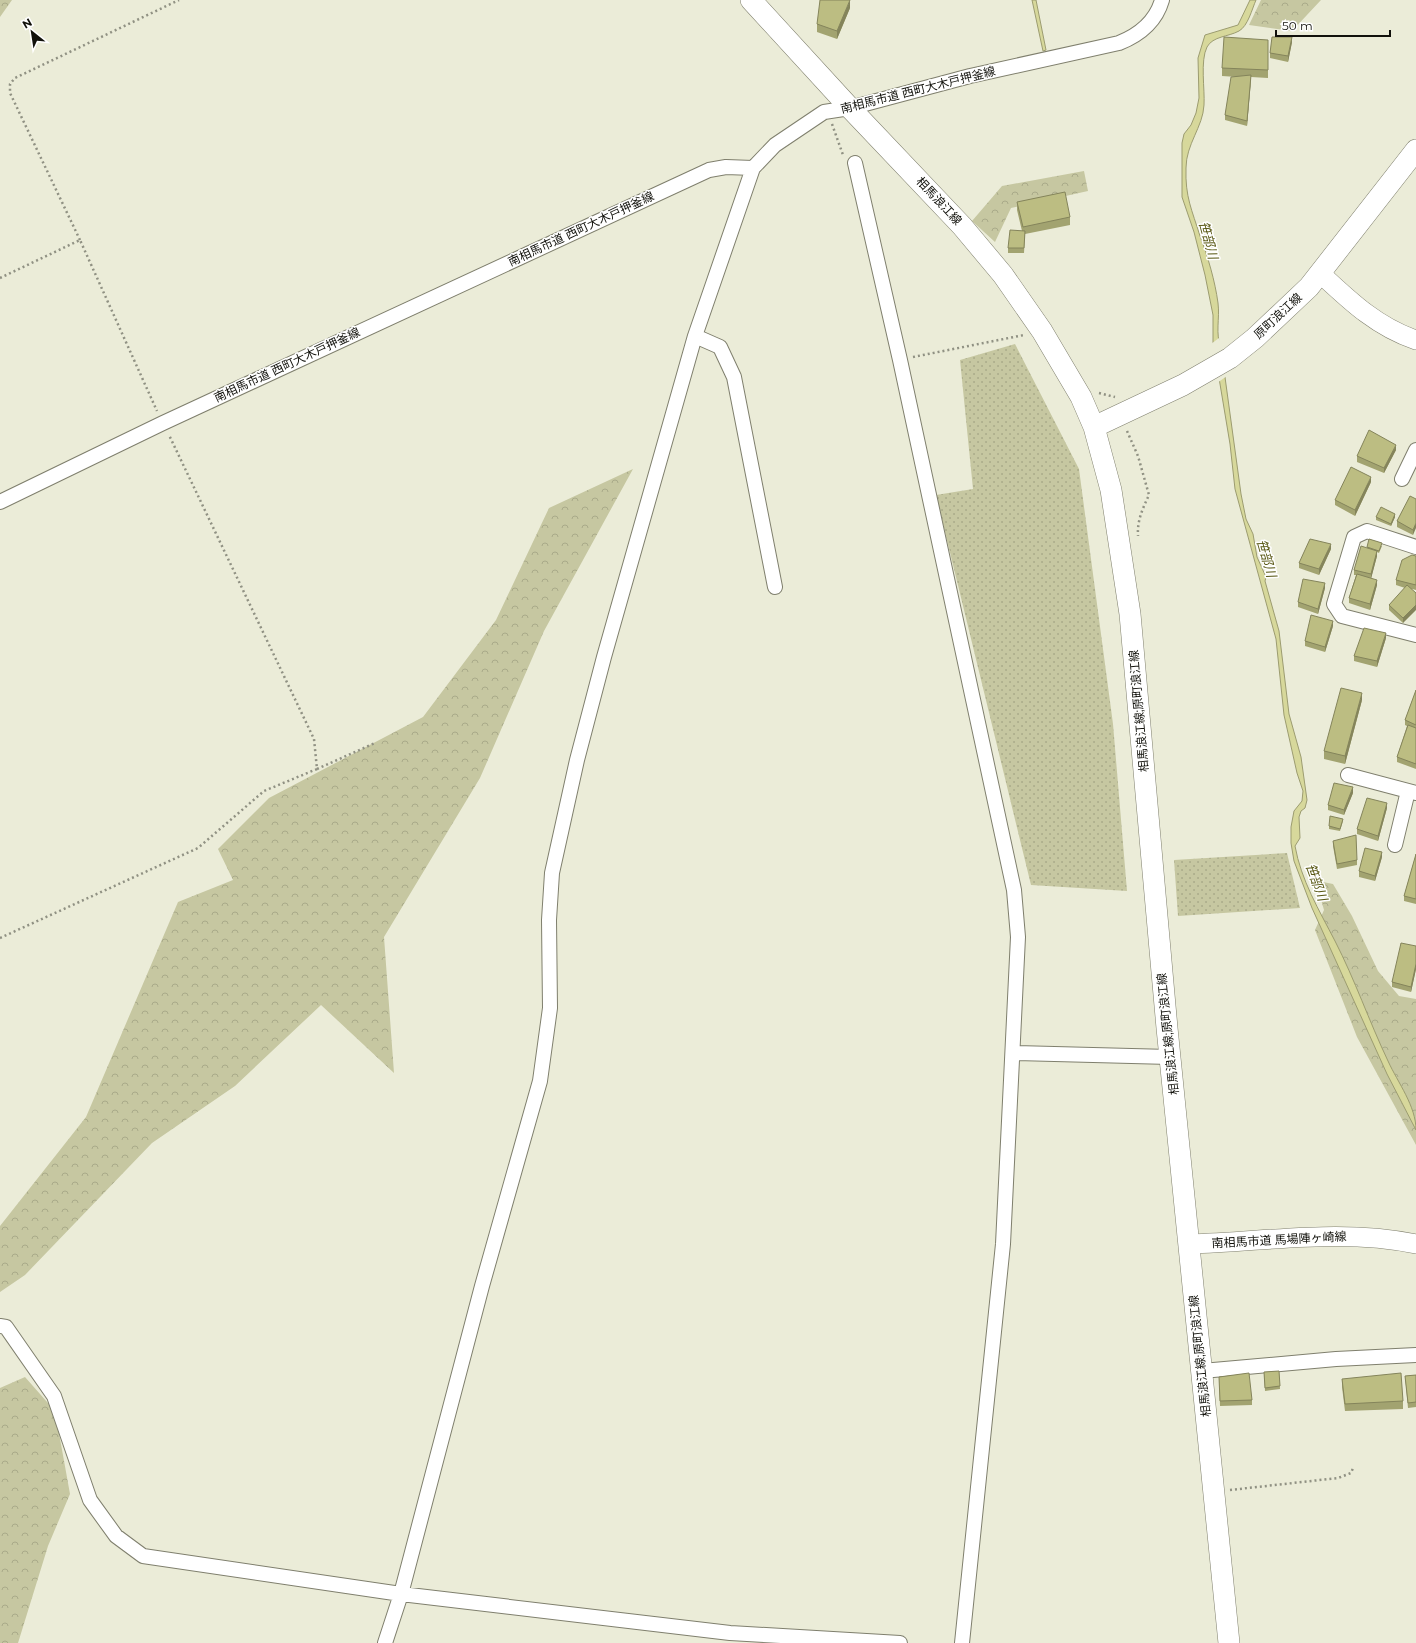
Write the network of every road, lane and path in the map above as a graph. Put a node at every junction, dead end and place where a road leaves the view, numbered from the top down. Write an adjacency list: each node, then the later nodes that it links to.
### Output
1 (179, 0): 9 (path)
2 (751, 0): 4 (main road, 相馬浪江線)
3 (1162, 0): 4 (street, 南相馬市道 西町大木戸押釜線)
4 (850, 108): 8 (street, 南相馬市道 西町大木戸押釜線); 17 (main road, 相馬浪江線)
5 (830, 120): 7 (path)
6 (1416, 150): 10 (main road, 原町浪江線)
7 (850, 161): 15 (street)
8 (753, 168): 13 (street); 16 (street, 南相馬市道 西町大木戸押釜線)
9 (80, 240): 11 (path); 16 (path)
10 (1320, 273): 14 (street); 17 (main road, 原町浪江線)
11 (0, 278)
12 (1024, 330): 15 (path)
13 (695, 336): 24 (street); 41 (street)
14 (1416, 340)
15 (900, 360): 32 (street)
16 (163, 423): 21 (street, 南相馬市道 西町大木戸押釜線); 27 (path)
17 (1094, 427): 33 (main road, 相馬浪江線;原町浪江線)
18 (1127, 430): 22 (path)
19 (1416, 450): 20 (street)
20 (1402, 479)
21 (0, 502)
22 (1138, 540)
23 (1416, 547): 25 (street)
24 (775, 587)
25 (1416, 635)
26 (375, 743): 27 (path)
27 (317, 769): 31 (path)
28 (1348, 775): 29 (street)
29 (1412, 792): 30 (street)
30 (1395, 845)
31 (0, 938)
32 (1014, 1053): 33 (street); 44 (street)
33 (1170, 1057): 34 (main road, 相馬浪江線;原町浪江線)
34 (1190, 1244): 35 (street, 南相馬市道 馬場陣ヶ崎線); 38 (main road, 相馬浪江線;原町浪江線)
35 (1416, 1244)
36 (0, 1326): 41 (street)
37 (1416, 1356): 38 (street)
38 (1202, 1371): 40 (main road, 相馬浪江線;原町浪江線)
39 (1353, 1468): 40 (path)
40 (1214, 1493): 45 (main road, 相馬浪江線;原町浪江線)
41 (400, 1594): 42 (street); 43 (street)
42 (385, 1643)
43 (900, 1643)
44 (962, 1643)
45 (1229, 1643)

